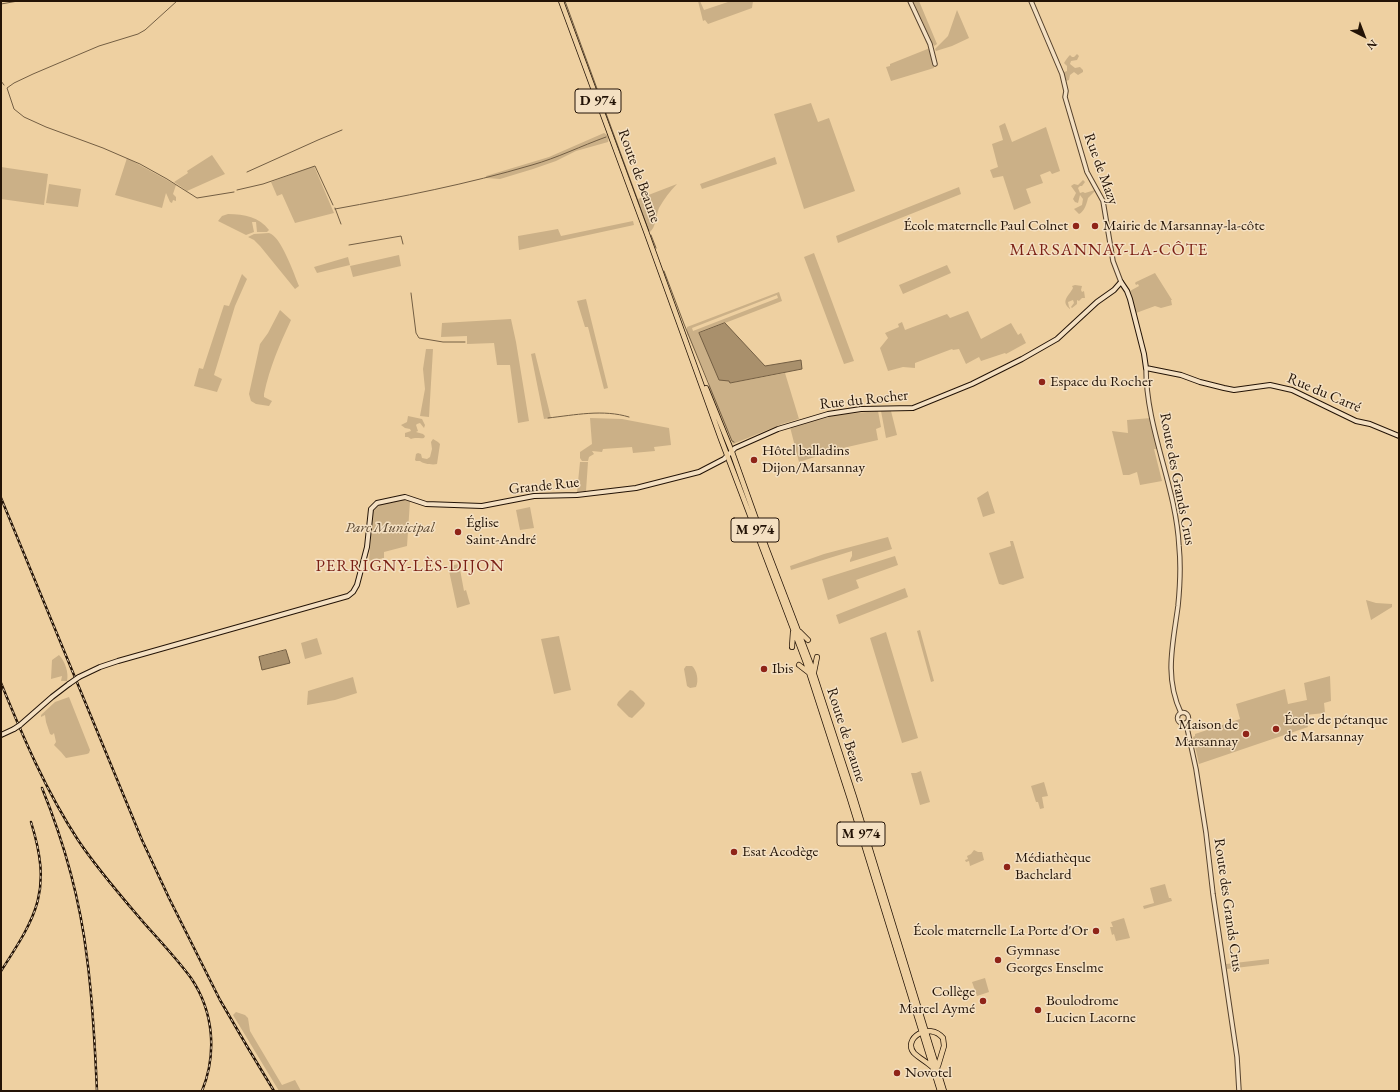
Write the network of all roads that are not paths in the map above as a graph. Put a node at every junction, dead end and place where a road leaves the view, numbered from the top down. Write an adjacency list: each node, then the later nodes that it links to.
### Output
1 (561, 1): 5 (main road, Route de Beaune / D 974)
2 (910, 1): 4 (street)
3 (1031, 2): 6 (street, Rue de Mazy)
4 (935, 64)
5 (635, 202): 7 (main road, Route de Beaune / M 974)
6 (1121, 282): 8 (main road, Rue de Mazy); 10 (main road, Rue du Rocher)
7 (693, 360): 10 (main road, M 974); 11 (main road, M 974)
8 (1146, 368): 9 (main road, Rue du Carré); 19 (street, Route des Grands Crus)
9 (1399, 436)
10 (732, 452): 11 (main road, Rue du Rocher); 12 (main road, Route de Beaune / M 974)
11 (728, 456): 12 (main road, Route de Beaune / M 974); 21 (main road, Grande Rue, bridge)
12 (795, 630): 13 (main road); 14 (main road); 17 (main road, Route de Beaune / M 974); 18 (main road, Route de Beaune / M 974)
13 (808, 640)
14 (792, 647)
15 (816, 657): 18 (main road)
16 (799, 665): 17 (main road)
17 (809, 673): 22 (main road, Route de Beaune / M 974)
18 (814, 676): 22 (main road, Route de Beaune / M 974)
19 (1181, 713): 20 (street); 20 (street)
20 (1186, 723): 32 (street, Route des Grands Crus)
21 (2, 735)
22 (920, 1019): 23 (main road); 24 (main road, Route de Beaune / M 974); 25 (main road)
23 (932, 1030): 24 (main road); 26 (main road)
24 (924, 1032): 25 (main road); 28 (main road, Route de Beaune / M 974)
25 (915, 1037): 27 (main road)
26 (942, 1050): 28 (main road); 29 (main road)
27 (919, 1056): 28 (main road); 29 (main road)
28 (932, 1056): 29 (main road, Route de Beaune / M 974)
29 (935, 1068): 30 (main road, Route de Beaune / M 974); 31 (main road, Route de Beaune / M 974)
30 (940, 1091)
31 (944, 1091)
32 (1239, 1091)

